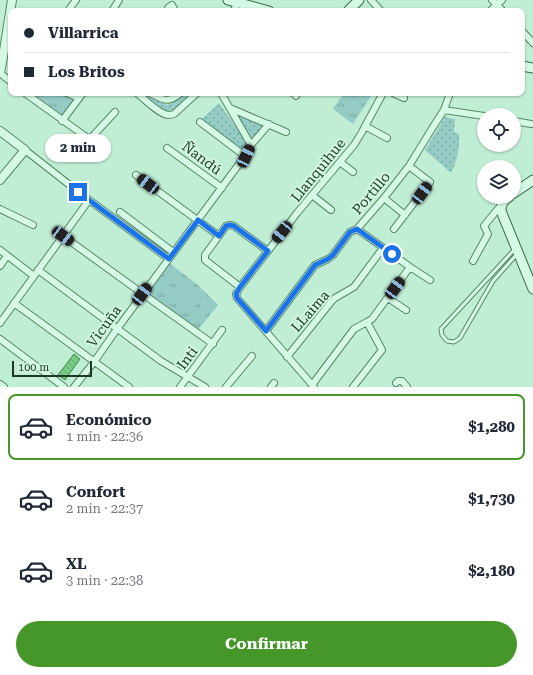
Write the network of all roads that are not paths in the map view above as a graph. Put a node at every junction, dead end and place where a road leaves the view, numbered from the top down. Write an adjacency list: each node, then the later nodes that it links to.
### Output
1 (359, 0): 7 (main road)
2 (371, 0): 8 (street)
3 (502, 0): 4 (street)
4 (495, 2)
5 (233, 4): 6 (main road)
6 (254, 8)
7 (351, 8)
8 (378, 8)
9 (8, 22): 12 (street)
10 (525, 35): 11 (street)
11 (533, 43)
12 (2, 56): 13 (street)
13 (0, 73): 14 (street)
14 (8, 80)
15 (29, 96): 30 (street)
16 (81, 96): 30 (street)
17 (141, 96): 20 (street)
18 (156, 96): 19 (street)
19 (177, 96)
20 (194, 96)
21 (223, 96): 26 (street)
22 (381, 96): 35 (street, Llanquihue)
23 (400, 96): 25 (street)
24 (449, 96): 27 (street, Portillo)
25 (404, 98)
26 (230, 108): 33 (street); 39 (street)
27 (444, 110): 29 (street); 44 (street, Portillo)
28 (115, 112): 30 (street)
29 (477, 115)
30 (62, 120)
31 (200, 122): 42 (street)
32 (521, 122): 34 (street)
33 (269, 124): 37 (street); 39 (street, Vicuña)
34 (531, 124)
35 (366, 126): 38 (street); 43 (street, Llanquihue)
36 (0, 131): 41 (street)
37 (286, 132)
38 (387, 138)
39 (251, 145): 42 (street, Vicuña)
40 (167, 148): 49 (street, Ñandú)
41 (25, 150): 47 (street); 53 (street)
42 (246, 156): 49 (street, Vicuña)
43 (340, 162): 45 (street); 51 (street, Llanquihue)
44 (409, 166): 52 (street, Portillo); 58 (street)
45 (353, 172)
46 (136, 175): 59 (street)
47 (0, 180)
48 (533, 180): 50 (main road)
49 (222, 188): 59 (street, Vicuña)
50 (521, 188)
51 (312, 195): 56 (street); 68 (street, Llanquihue)
52 (384, 198): 58 (street); 61 (street, Portillo)
53 (89, 200): 63 (street); 71 (street)
54 (501, 205): 67 (main road); 72 (street)
55 (0, 209): 60 (street)
56 (331, 210)
57 (120, 212): 69 (street)
58 (405, 215): 62 (street)
59 (198, 220): 64 (street); 69 (street, Vicuña)
60 (33, 224)
61 (357, 229): 65 (street); 88 (street, Portillo)
62 (394, 229)
63 (63, 236): 75 (street); 80 (street)
64 (219, 236): 68 (street); 78 (street)
65 (383, 248): 74 (street); 92 (street, LLaima)
66 (0, 250): 70 (street)
67 (518, 250): 67 (lane); 79 (main road)
68 (268, 251): 78 (street, Llanquihue)
69 (173, 252): 71 (street, Vicuña)
70 (8, 256): 73 (street); 76 (street)
71 (169, 259): 80 (street, Vicuña)
72 (473, 262)
73 (0, 266)
74 (410, 267): 77 (street); 81 (street)
75 (38, 270): 76 (street); 86 (street)
76 (34, 276): 82 (street)
77 (430, 280)
78 (240, 287): 88 (street, Llanquihue)
79 (533, 288)
80 (142, 294): 86 (street, Vicuña); 90 (street)
81 (388, 298): 83 (street); 84 (street)
82 (14, 303): 85 (street); 93 (street)
83 (406, 310)
84 (368, 322): 96 (street); 105 (street)
85 (0, 323)
86 (117, 329): 93 (street, Vicuña); 94 (street)
87 (222, 330): 90 (street, Inti)
88 (266, 331): 92 (street)
89 (0, 339): 99 (street)
90 (213, 344): 94 (street, Inti)
91 (252, 356): 104 (street)
92 (288, 357): 96 (street)
93 (94, 362): 100 (street, Vicuña); 101 (street)
94 (188, 377): 102 (street, Inti); 103 (street)
95 (0, 384): 98 (street)
96 (313, 386)
97 (396, 386): 106 (street)
98 (4, 387)
99 (64, 387)
100 (74, 387)
101 (129, 387)
102 (180, 387)
103 (205, 387)
104 (226, 387)
105 (353, 387)
106 (407, 387)

